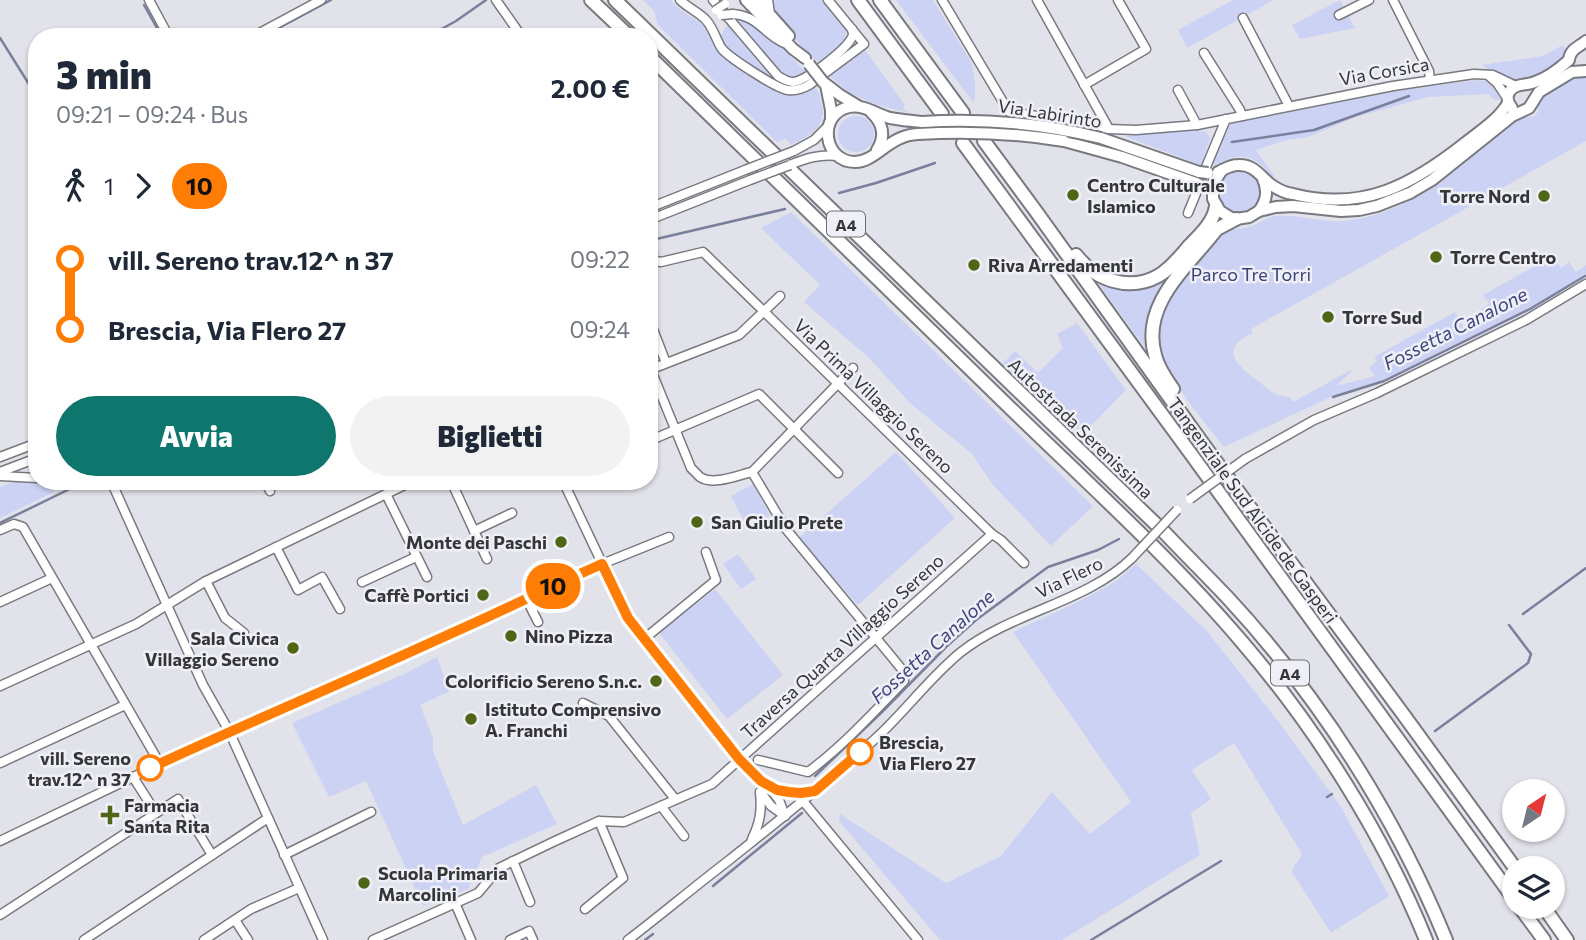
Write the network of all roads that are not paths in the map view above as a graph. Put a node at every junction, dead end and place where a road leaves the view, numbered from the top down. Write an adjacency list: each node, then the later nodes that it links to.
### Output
1 (149, 0): 25 (street)
2 (321, 0): 26 (street)
3 (496, 0): 27 (street)
4 (591, 0): 28 (highway)
5 (615, 0): 29 (highway, Autostrada Serenissima / A4)
6 (680, 0): 21 (street)
7 (713, 0): 30 (street)
8 (746, 0): 33 (main road)
9 (757, 0): 22 (main road)
10 (768, 0): 22 (street)
11 (828, 0): 30 (street)
12 (858, 0): 51 (highway)
13 (880, 0): 50 (highway)
14 (942, 0): 56 (street, Via Corsica)
15 (1037, 0): 42 (street)
16 (1118, 0): 42 (street)
17 (1369, 0): 23 (street)
18 (1393, 0): 40 (street)
19 (726, 2): 20 (street, bridge)
20 (719, 13): 21 (street); 33 (street, bridge)
21 (702, 14): 30 (street)
22 (770, 14): 36 (main road)
23 (1339, 15)
24 (1243, 18): 47 (street)
25 (164, 28)
26 (269, 28)
27 (516, 28)
28 (620, 28)
29 (644, 28)
30 (852, 29)
31 (658, 42): 168 (highway, Autostrada Serenissima / A4)
32 (1584, 44): 35 (main road)
33 (789, 45): 36 (main road)
34 (1204, 53): 52 (street)
35 (1569, 60): 38 (main road); 43 (main road)
36 (807, 61): 41 (main road, bridge)
37 (658, 65): 167 (highway, Autostrada Serenissima / A4)
38 (1581, 71): 45 (main road)
39 (1485, 74): 40 (street, Via Corsica); 43 (street, Via Corsica); 46 (street)
40 (1430, 80): 47 (street, Via Corsica)
41 (825, 83): 48 (main road, Via Labirinto); 54 (main road)
42 (1084, 85): 56 (street)
43 (1520, 86): 45 (main road, Via Corsica); 46 (main road)
44 (1178, 90): 55 (street)
45 (1534, 98): 49 (main road)
46 (1508, 101): 49 (main road); 62 (main road)
47 (1289, 106): 52 (street, Via Corsica)
48 (863, 108): 54 (main road); 56 (main road, Via Labirinto, bridge); 59 (main road)
49 (1521, 112): 66 (main road)
50 (963, 113)
51 (942, 114)
52 (1242, 116): 53 (street, Via Corsica)
53 (1226, 120): 55 (street, Via Corsica); 63 (street)
54 (830, 122): 60 (main road); 64 (street, bridge)
55 (1197, 125): 56 (street, Via Corsica)
56 (1105, 133): 63 (main road, Via Labirinto)
57 (984, 141): 65 (highway, Tangenziale Sud Alcide de Gasperi)
58 (963, 143): 148 (highway, Tangenziale Sud Alcide de Gasperi)
59 (873, 155): 60 (main road, Via Labirinto); 63 (main road, Via Labirinto, bridge)
60 (838, 156): 68 (street, Via Labirinto, bridge)
61 (1222, 170): 62 (main road); 63 (main road); 63 (main road)
62 (1263, 178): 66 (main road)
63 (1205, 184): 65 (highway); 67 (street); 69 (main road, Via Labirinto)
64 (658, 204)
65 (1035, 210): 83 (highway, Tangenziale Sud Alcide de Gasperi)
66 (1259, 211): 69 (main road)
67 (1188, 213)
68 (658, 217)
69 (1236, 219): 83 (highway)
70 (658, 262): 73 (street, Via Prima Villaggio Sereno)
71 (1586, 284): 131 (street, Via Flero, bridge)
72 (780, 296): 73 (street)
73 (765, 311): 75 (street); 78 (street, Via Prima Villaggio Sereno)
74 (658, 342): 75 (street)
75 (666, 363): 76 (street)
76 (658, 366)
77 (853, 368): 78 (street)
78 (838, 384): 81 (street); 99 (street, Via Prima Villaggio Sereno)
79 (658, 388): 80 (street)
80 (676, 429): 81 (street); 82 (street); 87 (street)
81 (794, 429): 87 (street); 88 (street)
82 (658, 437)
83 (1203, 444): 146 (highway, Tangenziale Sud Alcide de Gasperi)
84 (28, 446): 85 (street)
85 (0, 457)
86 (28, 462): 89 (street)
87 (752, 472): 117 (street)
88 (838, 473)
89 (0, 474): 90 (street)
90 (28, 477)
91 (115, 490): 113 (street)
92 (394, 490): 95 (street)
93 (455, 490): 98 (street)
94 (567, 490): 106 (street)
95 (386, 494): 101 (street); 103 (street)
96 (512, 513): 98 (street)
97 (0, 530): 108 (street)
98 (474, 531): 104 (street)
99 (992, 534): 105 (street, Via Prima Villaggio Sereno); 117 (street, Traversa Quarta Villaggio Sereno)
100 (669, 537): 106 (street)
101 (276, 547): 109 (street); 114 (street)
102 (706, 552): 118 (street)
103 (416, 557): 107 (street); 110 (street)
104 (487, 559)
105 (1024, 563)
106 (602, 564): 111 (street); 118 (street)
107 (427, 577)
108 (52, 579): 112 (street); 119 (street)
109 (206, 581): 113 (street); 116 (street)
110 (362, 582)
111 (526, 598): 115 (street); 123 (street)
112 (0, 602)
113 (166, 604): 119 (street); 123 (street)
114 (340, 609)
115 (538, 622)
116 (244, 633)
117 (876, 637): 124 (street, Traversa Quarta Villaggio Sereno); 125 (street)
118 (644, 639): 124 (street)
119 (90, 644): 120 (street); 122 (street)
120 (0, 686)
121 (583, 702): 133 (street)
122 (125, 705): 126 (street); 127 (street)
123 (229, 731): 127 (street); 139 (street)
124 (739, 759): 128 (street); 133 (street, Traversa Quarta Villaggio Sereno)
125 (758, 760)
126 (0, 763)
127 (160, 764): 129 (street)
128 (752, 774): 130 (street); 132 (street)
129 (133, 777): 137 (street); 142 (street)
130 (767, 785): 131 (street); 138 (street)
131 (815, 791): 134 (street, Via Flero)
132 (760, 792): 138 (street); 143 (street)
133 (675, 799): 135 (street, Traversa Quarta Villaggio Sereno)
134 (803, 801): 138 (street, Via Flero); 166 (street)
135 (661, 806): 140 (street, Traversa Quarta Villaggio Sereno); 141 (street)
136 (371, 812): 145 (street)
137 (156, 813): 144 (street); 153 (street)
138 (785, 816): 143 (street, Via Flero)
139 (268, 818): 144 (street); 145 (street)
140 (599, 821): 147 (street, Traversa Quarta Villaggio Sereno); 152 (street)
141 (684, 836)
142 (0, 841)
143 (749, 845): 165 (street, Via Flero)
144 (212, 855): 157 (street)
145 (285, 855): 149 (street)
146 (1506, 856)
147 (513, 861): 150 (street); 151 (street, Traversa Quarta Villaggio Sereno)
148 (1502, 882)
149 (299, 888): 156 (street); 160 (street)
150 (530, 902)
151 (455, 903): 161 (street, Traversa Quarta Villaggio Sereno); 162 (street)
152 (585, 909)
153 (0, 915)
154 (1529, 919): 169 (highway)
155 (1552, 919): 170 (highway)
156 (235, 920): 158 (street); 159 (street)
157 (84, 940)
158 (204, 940)
159 (248, 940)
160 (323, 940)
161 (373, 940)
162 (471, 940)
163 (510, 940): 164 (street)
164 (533, 940)
165 (628, 940)
166 (918, 940)
167 (1426, 940)
168 (1446, 940)
169 (1544, 940)
170 (1567, 940)

